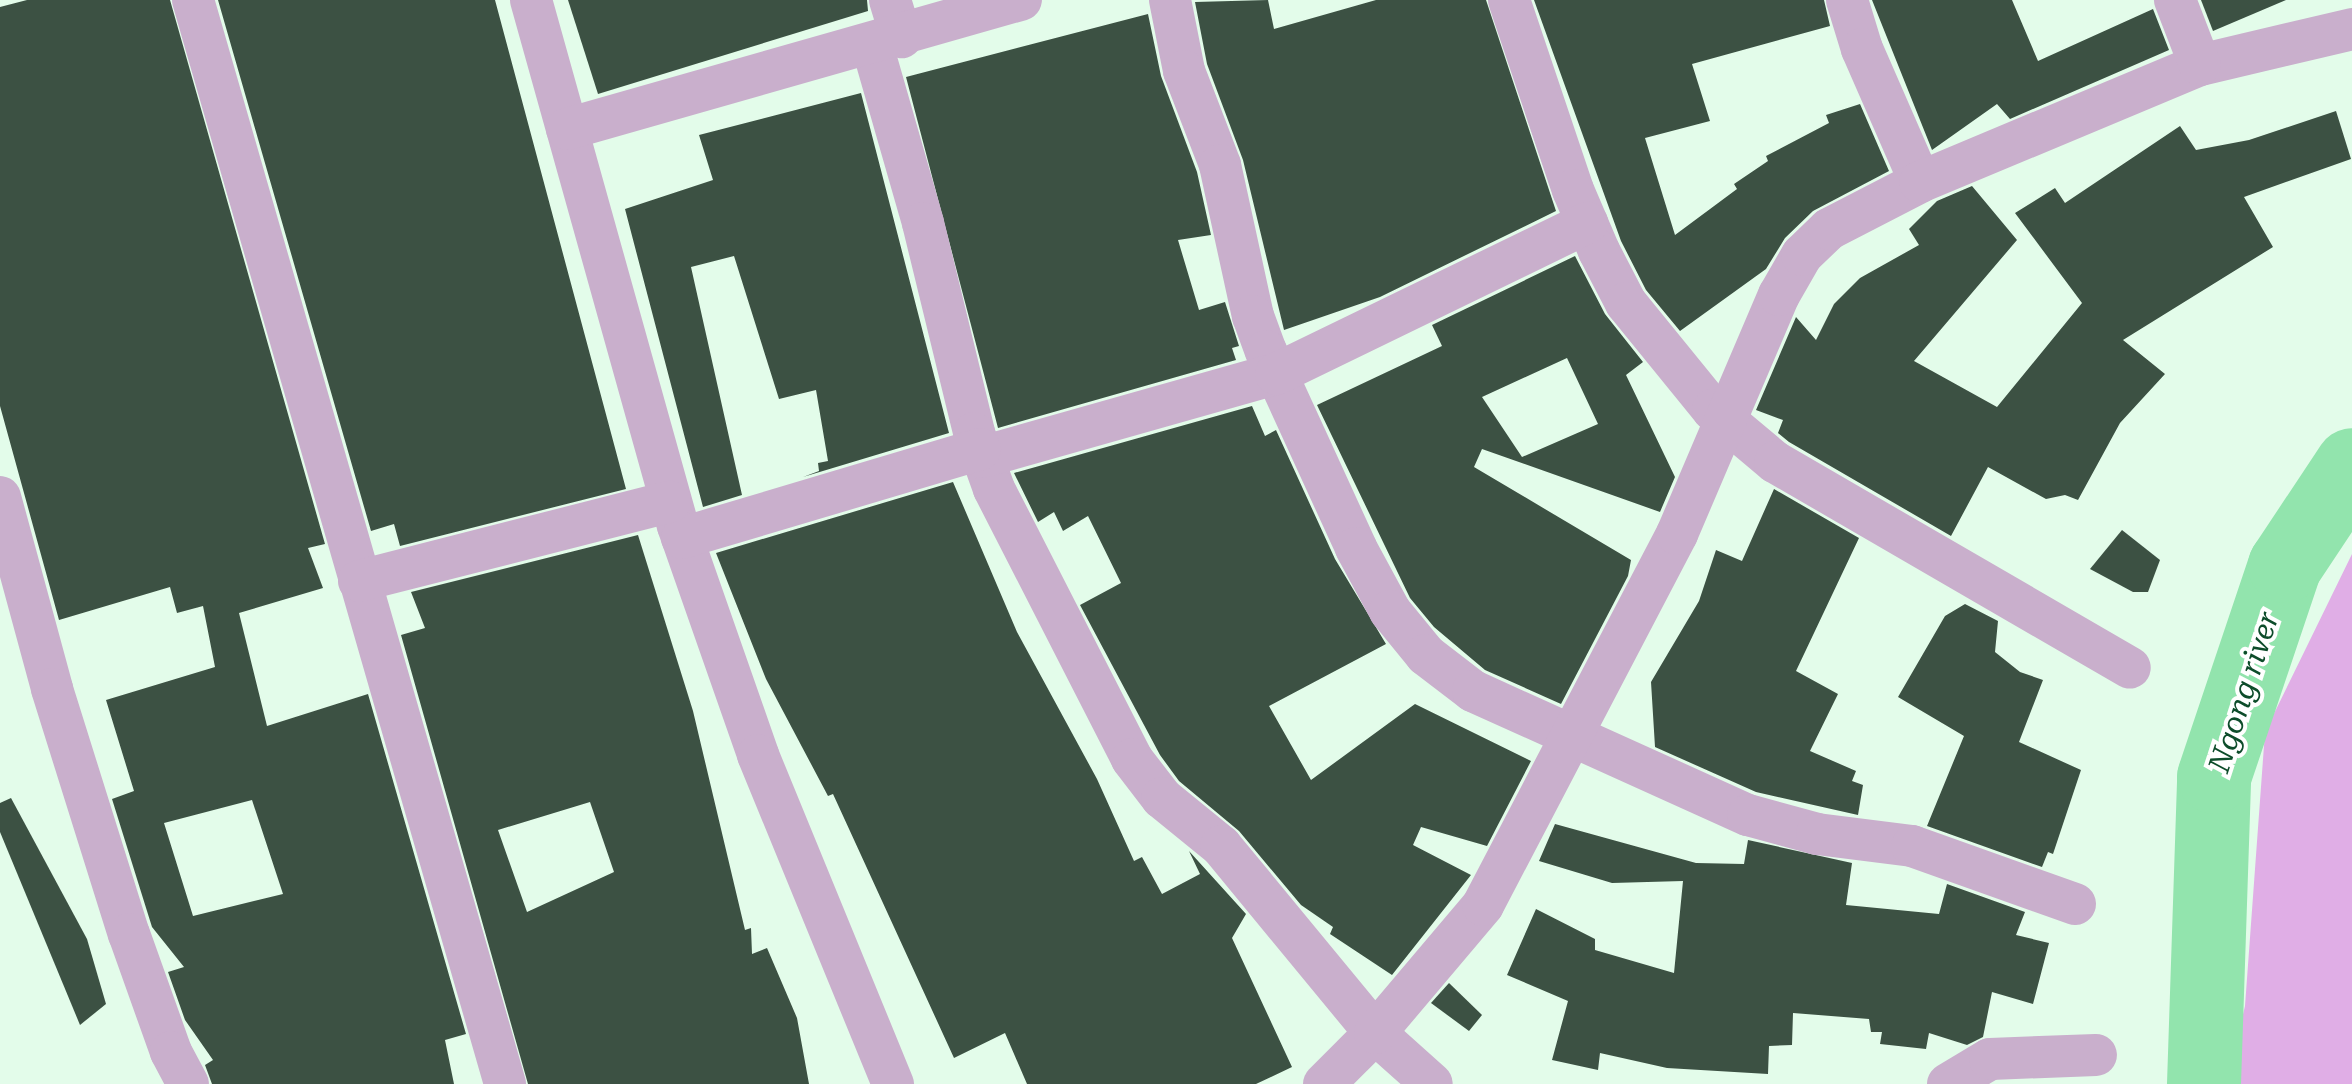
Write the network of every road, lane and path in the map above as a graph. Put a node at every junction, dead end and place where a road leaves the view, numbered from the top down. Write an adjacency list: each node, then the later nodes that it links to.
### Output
1 (193, 0): 19 (street)
2 (531, 0): 11 (street)
3 (1021, 0): 8 (street)
4 (1170, 0): 14 (street)
5 (1509, 0): 13 (street)
6 (1847, 0): 12 (street)
7 (2175, 0): 10 (street)
8 (888, 28): 11 (street); 16 (street)
9 (2352, 29): 10 (street)
10 (2200, 65): 12 (street)
11 (567, 129): 18 (street)
12 (1920, 182): 15 (street)
13 (1587, 223): 14 (street); 15 (street)
14 (1276, 374): 16 (street); 21 (street)
15 (1728, 422): 20 (street); 21 (street)
16 (981, 453): 18 (street); 23 (street)
17 (0, 497): 25 (street)
18 (676, 520): 19 (street); 27 (street)
19 (359, 581): 26 (street)
20 (2130, 668)
21 (1570, 735): 22 (street); 23 (street)
22 (2075, 904)
23 (1375, 1033): 28 (street); 29 (street)
24 (2096, 1055): 30 (street)
25 (188, 1084)
26 (505, 1084)
27 (893, 1084)
28 (1324, 1084)
29 (1432, 1084)
30 (1948, 1084)

